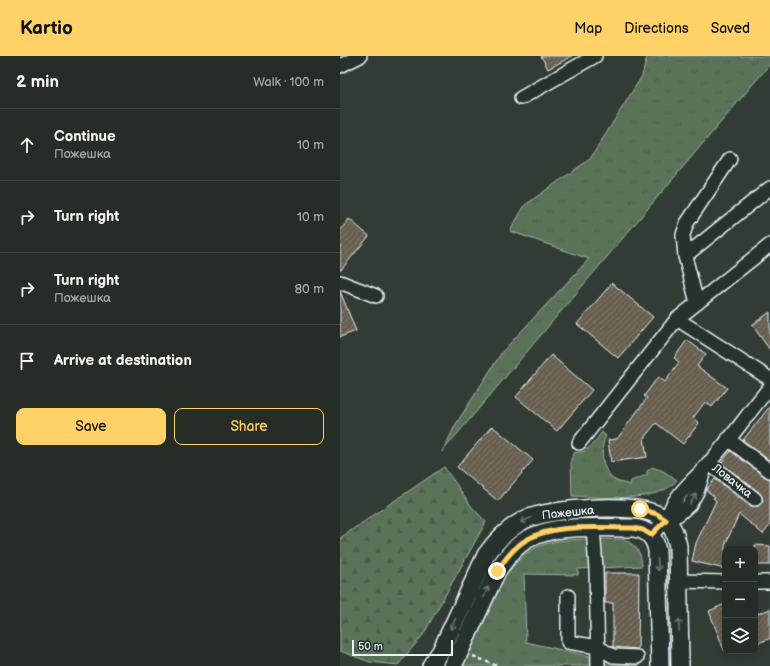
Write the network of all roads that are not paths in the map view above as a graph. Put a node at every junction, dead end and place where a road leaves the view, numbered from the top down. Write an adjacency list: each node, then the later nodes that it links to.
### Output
1 (360, 56): 3 (street)
2 (595, 56): 4 (street)
3 (340, 66)
4 (521, 98)
5 (730, 159): 8 (street)
6 (770, 188): 8 (street)
7 (770, 244): 11 (street)
8 (686, 256): 11 (street)
9 (340, 282): 10 (street)
10 (376, 296)
11 (696, 303): 12 (street)
12 (677, 318): 13 (street); 16 (street)
13 (770, 379)
14 (770, 387): 15 (street)
15 (728, 439): 17 (street); 18 (street)
16 (579, 443)
17 (707, 465): 19 (street, Ловачка); 20 (street)
18 (770, 471)
19 (755, 499)
20 (666, 520): 22 (street); 23 (main road); 32 (main road, Пожешка, one-way to 32)
21 (594, 528): 22 (main road, Пожешка); 29 (street); 33 (main road, Пожешка, one-way to 21)
22 (651, 535): 28 (main road, one-way to 28)
23 (679, 581): 24 (street); 31 (main road, one-way to 23)
24 (722, 582)
25 (758, 582): 26 (street)
26 (770, 582)
27 (568, 596): 29 (street)
28 (660, 640): 35 (main road); 36 (main road)
29 (598, 647): 30 (street); 34 (street)
30 (637, 657)
31 (680, 665)
32 (431, 666)
33 (453, 666)
34 (598, 666)
35 (652, 666)
36 (660, 666)

